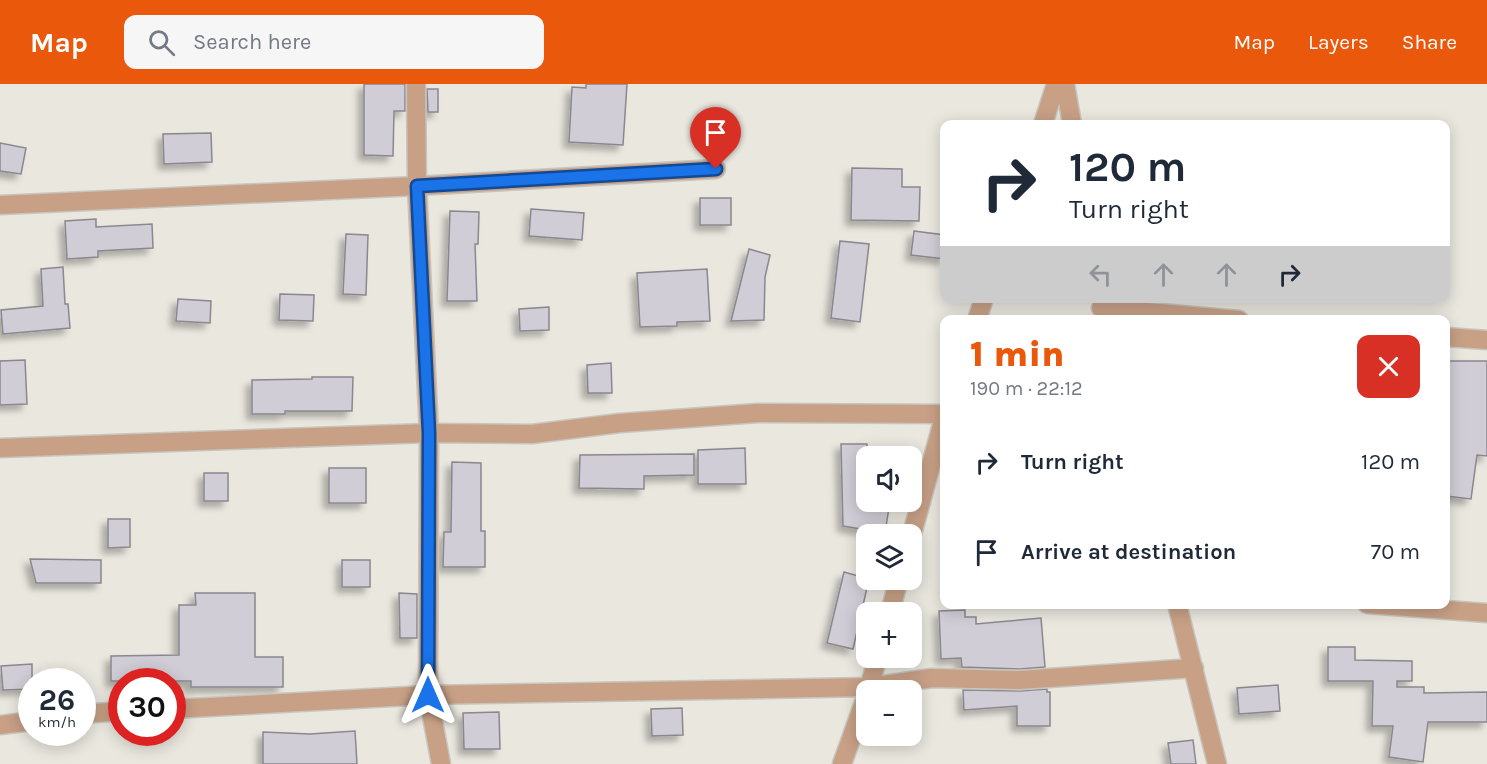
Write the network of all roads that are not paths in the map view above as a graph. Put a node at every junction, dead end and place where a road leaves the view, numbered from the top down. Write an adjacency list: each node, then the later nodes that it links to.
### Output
1 (417, 84): 7 (street)
2 (1056, 84): 4 (street)
3 (1065, 84): 5 (street)
4 (1044, 120)
5 (1071, 120)
6 (716, 169): 7 (street)
7 (417, 186): 8 (street); 15 (street)
8 (0, 205)
9 (1102, 309): 10 (street)
10 (1177, 315)
11 (1450, 337): 12 (street)
12 (1487, 340)
13 (940, 414): 15 (street)
14 (940, 432): 17 (street)
15 (429, 433): 16 (street); 24 (street)
16 (0, 448)
17 (915, 524)
18 (1178, 609): 21 (street)
19 (1427, 609): 20 (street)
20 (1487, 614)
21 (1194, 668): 22 (street); 31 (street)
22 (921, 680)
23 (856, 690): 24 (street)
24 (428, 695): 25 (street); 29 (street)
25 (186, 708)
26 (18, 722): 27 (street)
27 (0, 724)
28 (856, 724): 30 (street)
29 (441, 764)
30 (842, 764)
31 (1217, 764)

